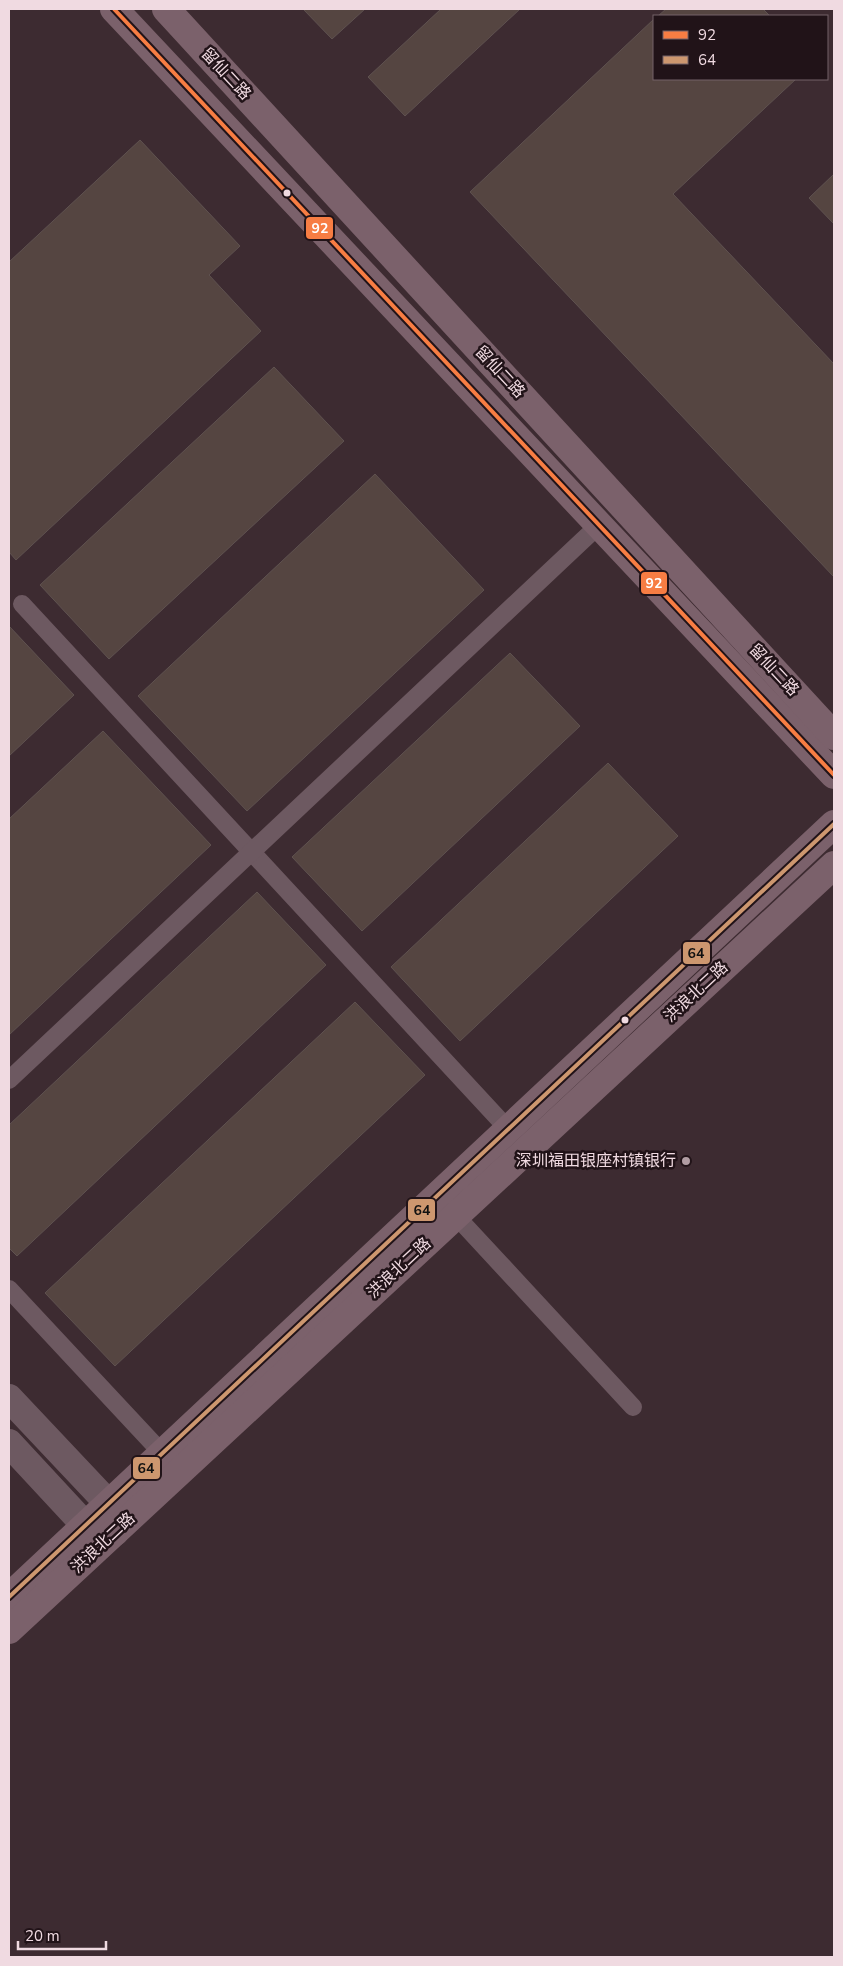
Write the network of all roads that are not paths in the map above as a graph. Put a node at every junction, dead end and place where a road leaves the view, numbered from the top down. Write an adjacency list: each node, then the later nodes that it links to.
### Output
1 (114, 9): 3 (main road, 留仙二路)
2 (166, 9): 5 (main road, 留仙二路)
3 (599, 525): 8 (main road, 留仙二路); 10 (lane)
4 (22, 604): 10 (lane)
5 (782, 678): 6 (main road); 7 (main road, 留仙二路)
6 (834, 708)
7 (834, 736)
8 (834, 775)
9 (834, 824): 15 (main road, 洪浪北二路)
10 (252, 852): 14 (lane); 15 (lane)
11 (834, 865): 13 (main road, 洪浪北二路)
12 (834, 891): 13 (main road)
13 (791, 905): 16 (main road, 洪浪北二路)
14 (9, 1080)
15 (508, 1129): 21 (main road, 洪浪北二路)
16 (456, 1216): 19 (lane); 24 (main road, 洪浪北二路)
17 (9, 1289): 21 (lane)
18 (9, 1398): 22 (street)
19 (633, 1407)
20 (9, 1443): 23 (street)
21 (162, 1454): 22 (main road, 洪浪北二路)
22 (108, 1503): 23 (main road, 洪浪北二路); 24 (street)
23 (85, 1525): 24 (street); 25 (main road, 洪浪北二路)
24 (115, 1532): 26 (main road, 洪浪北二路)
25 (9, 1597)
26 (9, 1630)

